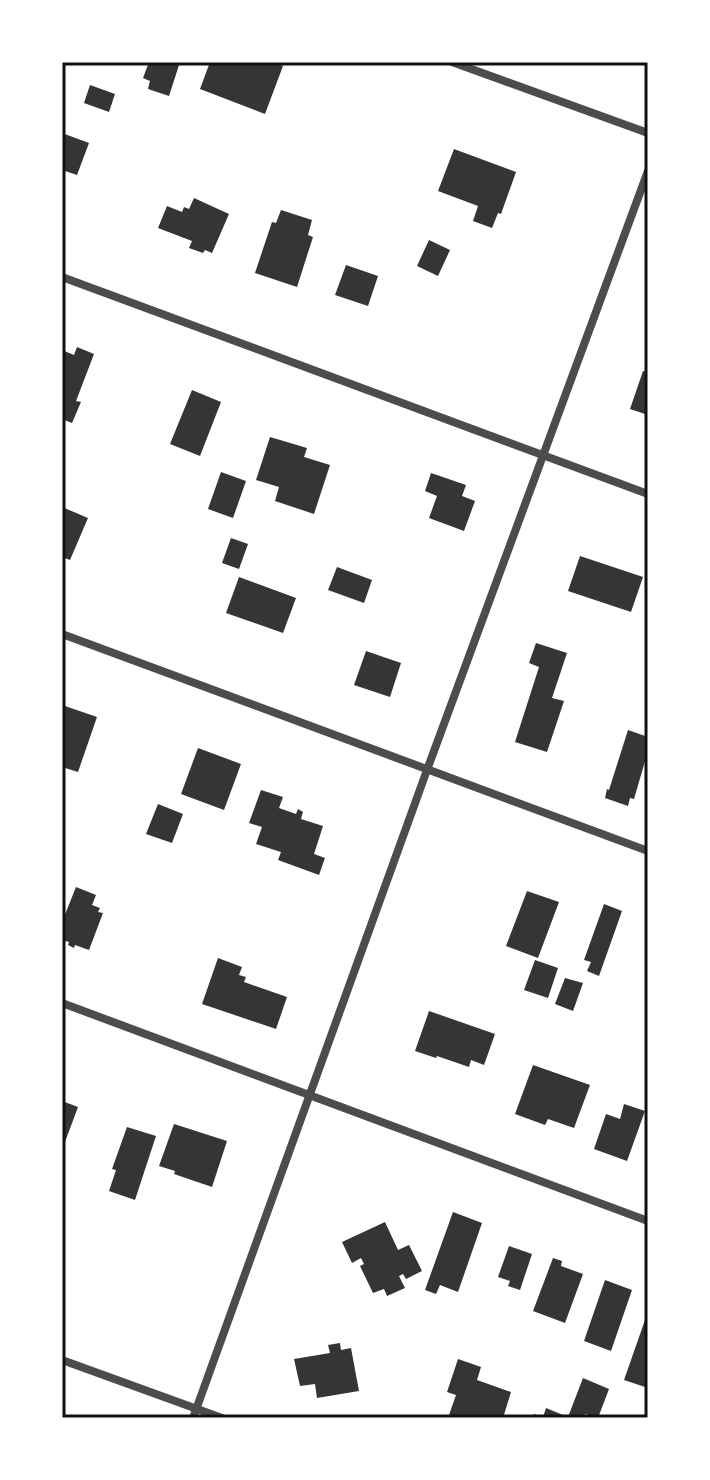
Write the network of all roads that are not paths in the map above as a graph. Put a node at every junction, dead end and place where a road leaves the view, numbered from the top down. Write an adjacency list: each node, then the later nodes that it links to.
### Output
1 (452, 62): 2 (street)
2 (648, 133)
3 (648, 171): 5 (street)
4 (62, 277): 5 (street)
5 (545, 455): 6 (street); 8 (street)
6 (648, 494)
7 (62, 634): 8 (street)
8 (427, 770): 9 (street); 11 (street)
9 (648, 851)
10 (62, 1003): 11 (street)
11 (310, 1096): 12 (street); 14 (street)
12 (648, 1221)
13 (62, 1360): 14 (street)
14 (195, 1413): 15 (street)
15 (222, 1418)

